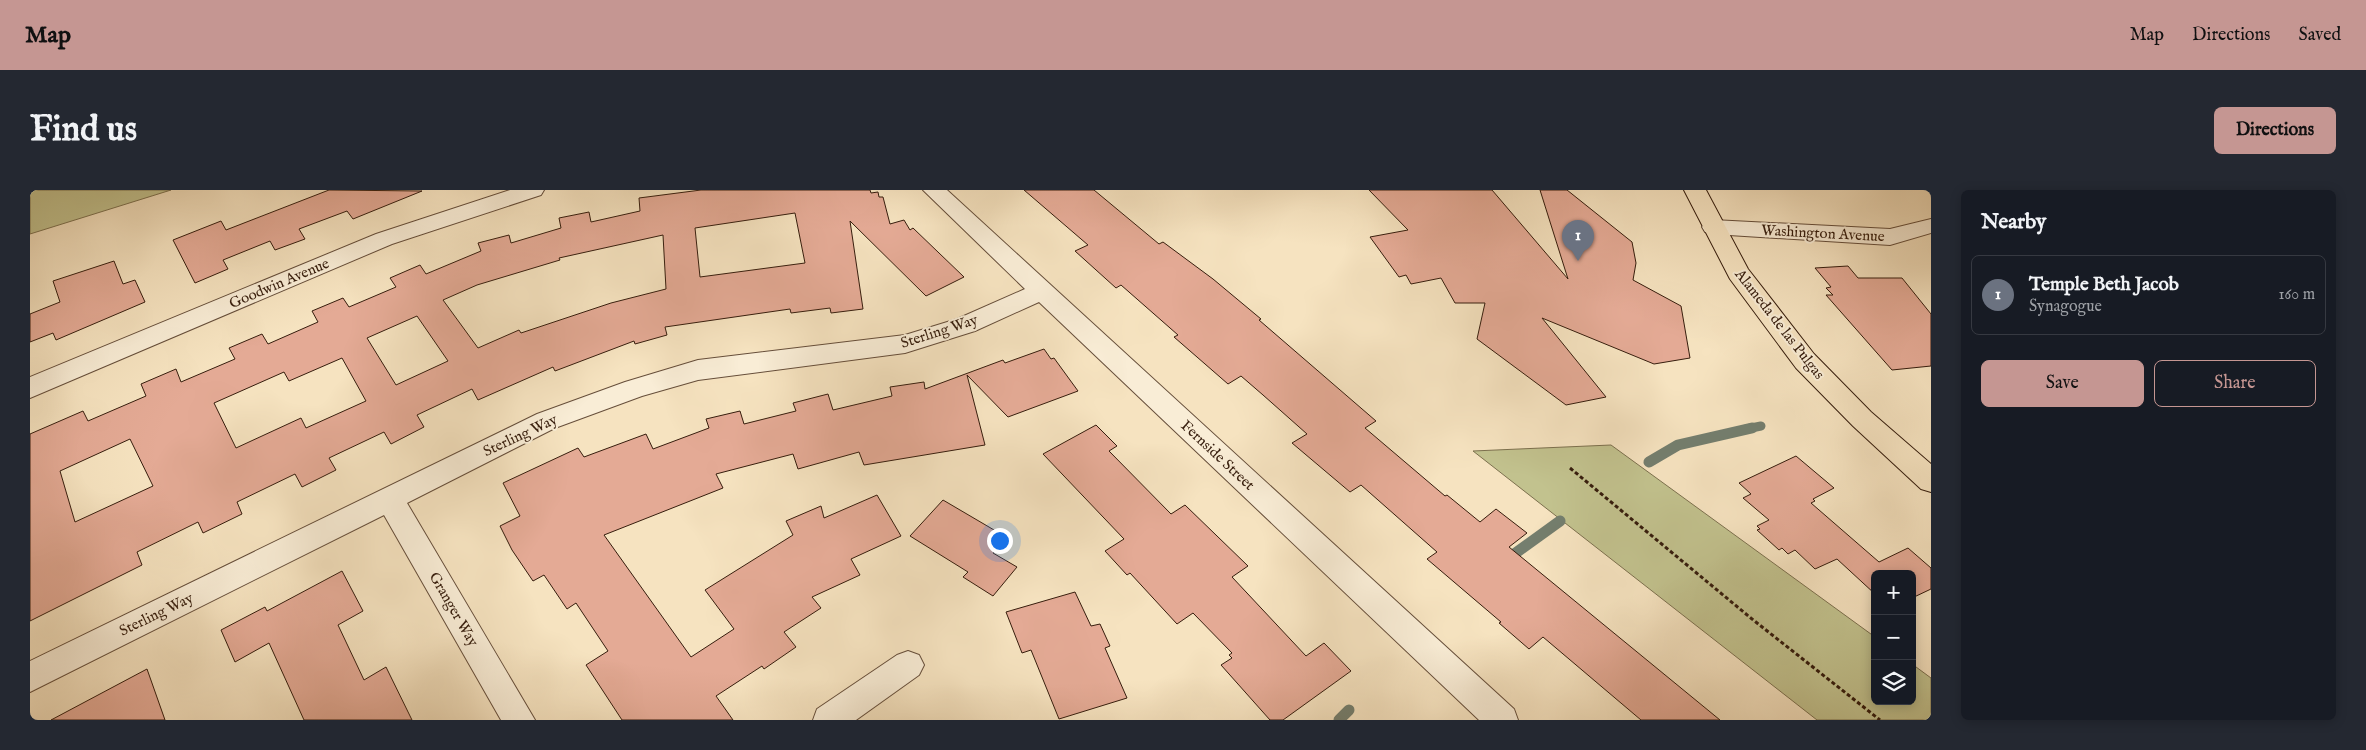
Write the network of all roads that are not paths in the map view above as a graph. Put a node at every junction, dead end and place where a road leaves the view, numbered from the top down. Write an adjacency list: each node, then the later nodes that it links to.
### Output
1 (533, 190): 7 (street, Goodwin Avenue)
2 (934, 190): 6 (street, Fernside Street)
3 (1695, 190): 5 (main road, Alameda de las Pulgas)
4 (1931, 226): 5 (street, Washington Avenue)
5 (1713, 227): 8 (main road, Alameda de las Pulgas)
6 (1042, 291): 9 (street, Sterling Way); 14 (street, Fernside Street)
7 (30, 388)
8 (1931, 481)
9 (389, 498): 11 (street, Sterling Way); 12 (street, Granger Way)
10 (908, 666): 13 (street)
11 (30, 677)
12 (519, 720)
13 (829, 720)
14 (1502, 720)

